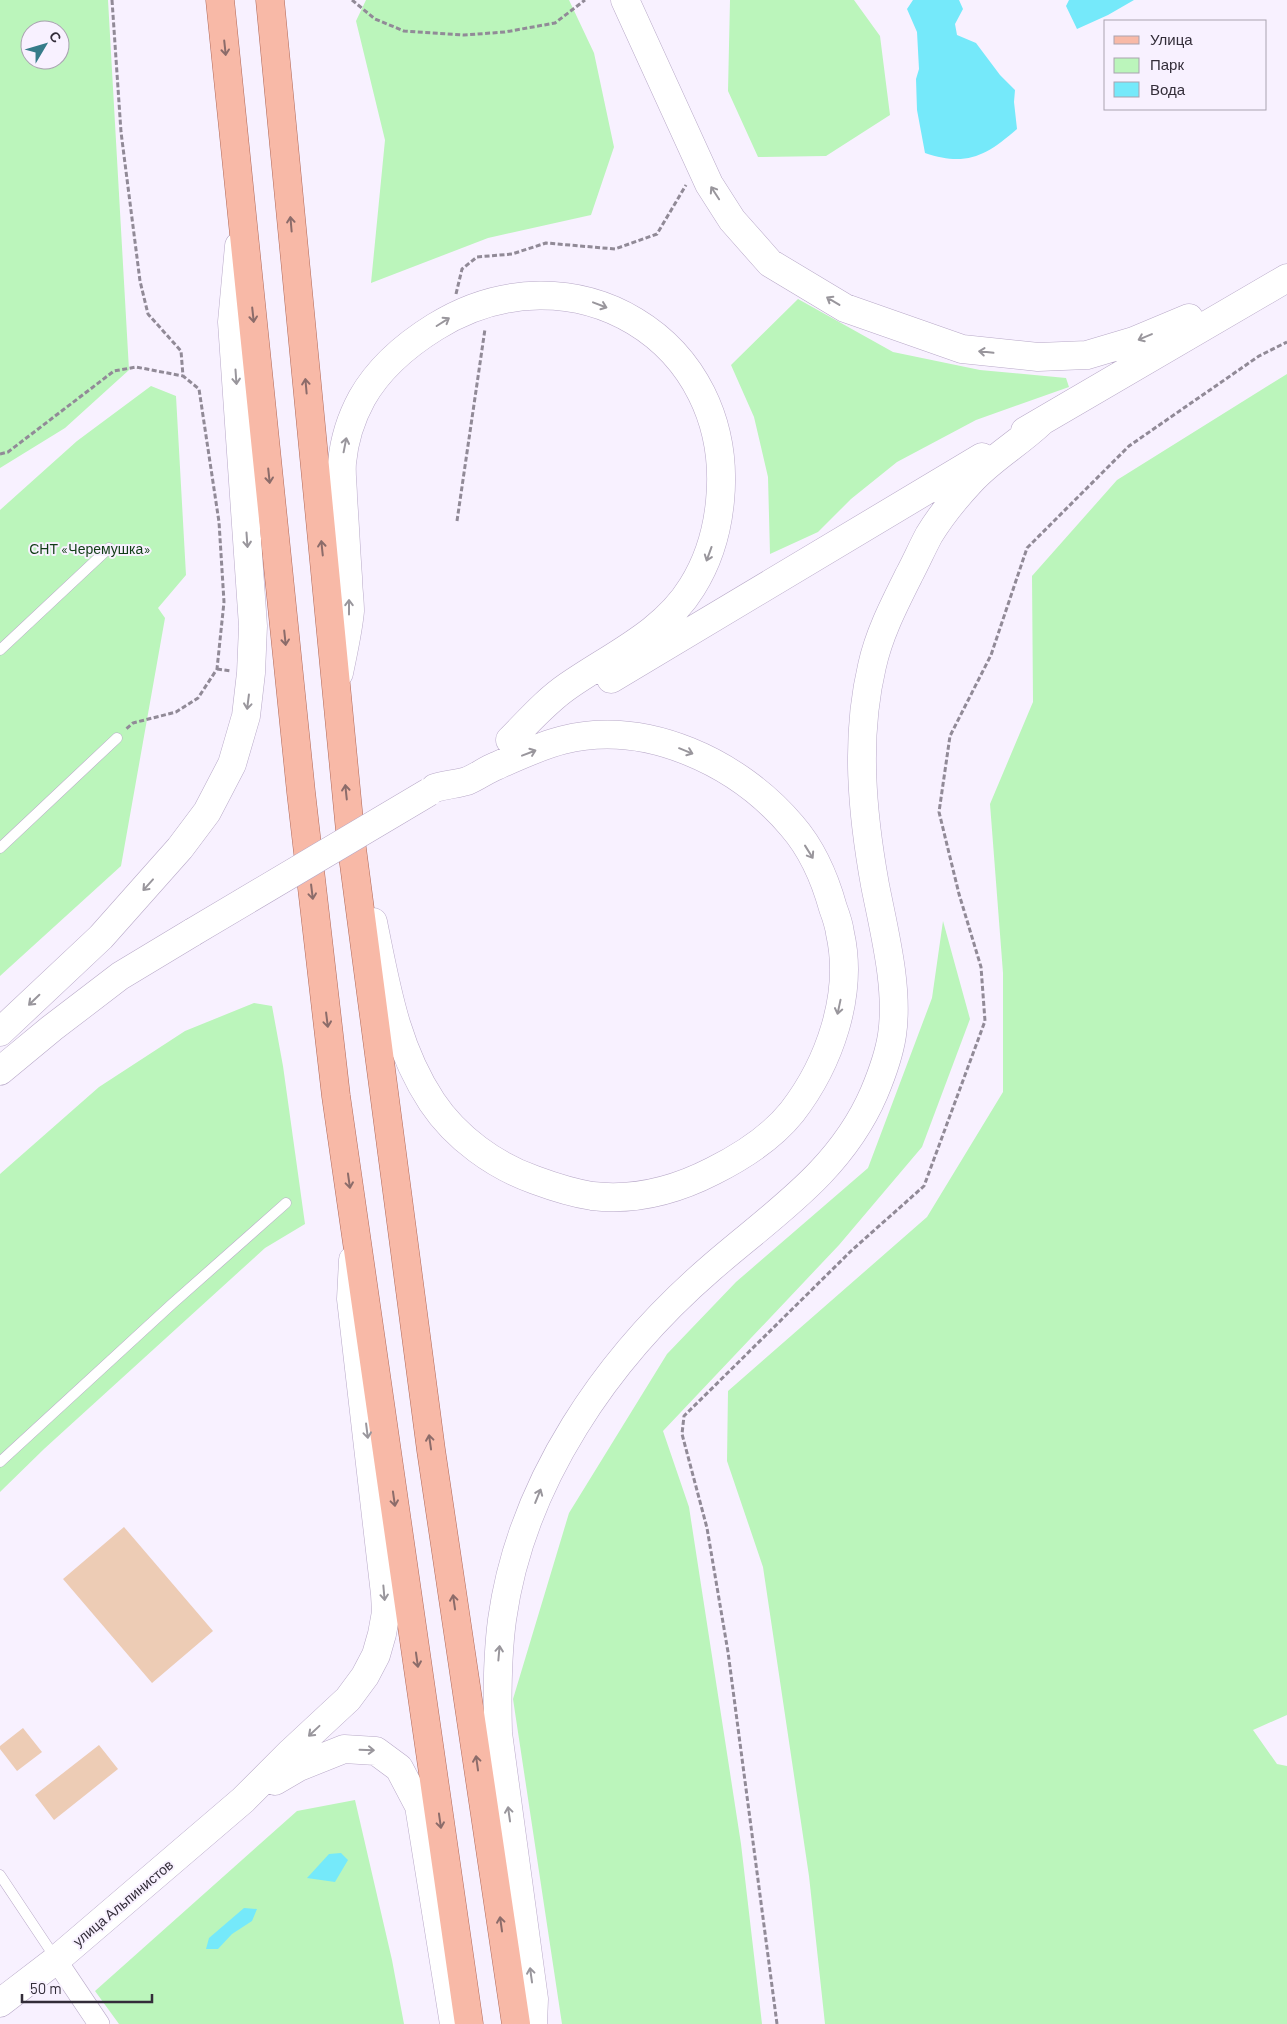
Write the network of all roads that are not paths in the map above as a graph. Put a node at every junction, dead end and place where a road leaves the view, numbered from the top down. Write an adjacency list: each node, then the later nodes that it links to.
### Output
1 (220, 0): 4 (main road, one-way to 4)
2 (270, 0): 9 (main road, one-way to 2)
3 (625, 0): 5 (main road, one-way to 3)
4 (242, 207): 15 (main road, one-way to 15); 18 (main road, one-way to 18)
5 (1287, 277): 6 (main road)
6 (1041, 422): 11 (main road); 28 (main road, one-way to 6)
7 (109, 548): 8 (lane)
8 (0, 650)
9 (336, 689): 11 (main road, one-way to 11); 13 (main road, one-way to 9)
10 (117, 738): 14 (lane)
11 (510, 740): 12 (main road)
12 (432, 790): 13 (main road, one-way to 13); 16 (main road, bridge)
13 (351, 841): 27 (main road, one-way to 13)
14 (0, 848)
15 (0, 1032)
16 (0, 1071)
17 (286, 1203): 19 (lane)
18 (356, 1226): 20 (main road, one-way to 20); 26 (main road, one-way to 26)
19 (0, 1462)
20 (244, 1800): 22 (main road, улица Альпинистов); 25 (main road, one-way to 25)
21 (0, 1875): 22 (lane)
22 (56, 1960): 23 (main road, улица Альпинистов); 24 (street)
23 (0, 2003)
24 (99, 2024)
25 (454, 2024)
26 (468, 2024)
27 (516, 2024)
28 (533, 2024)

